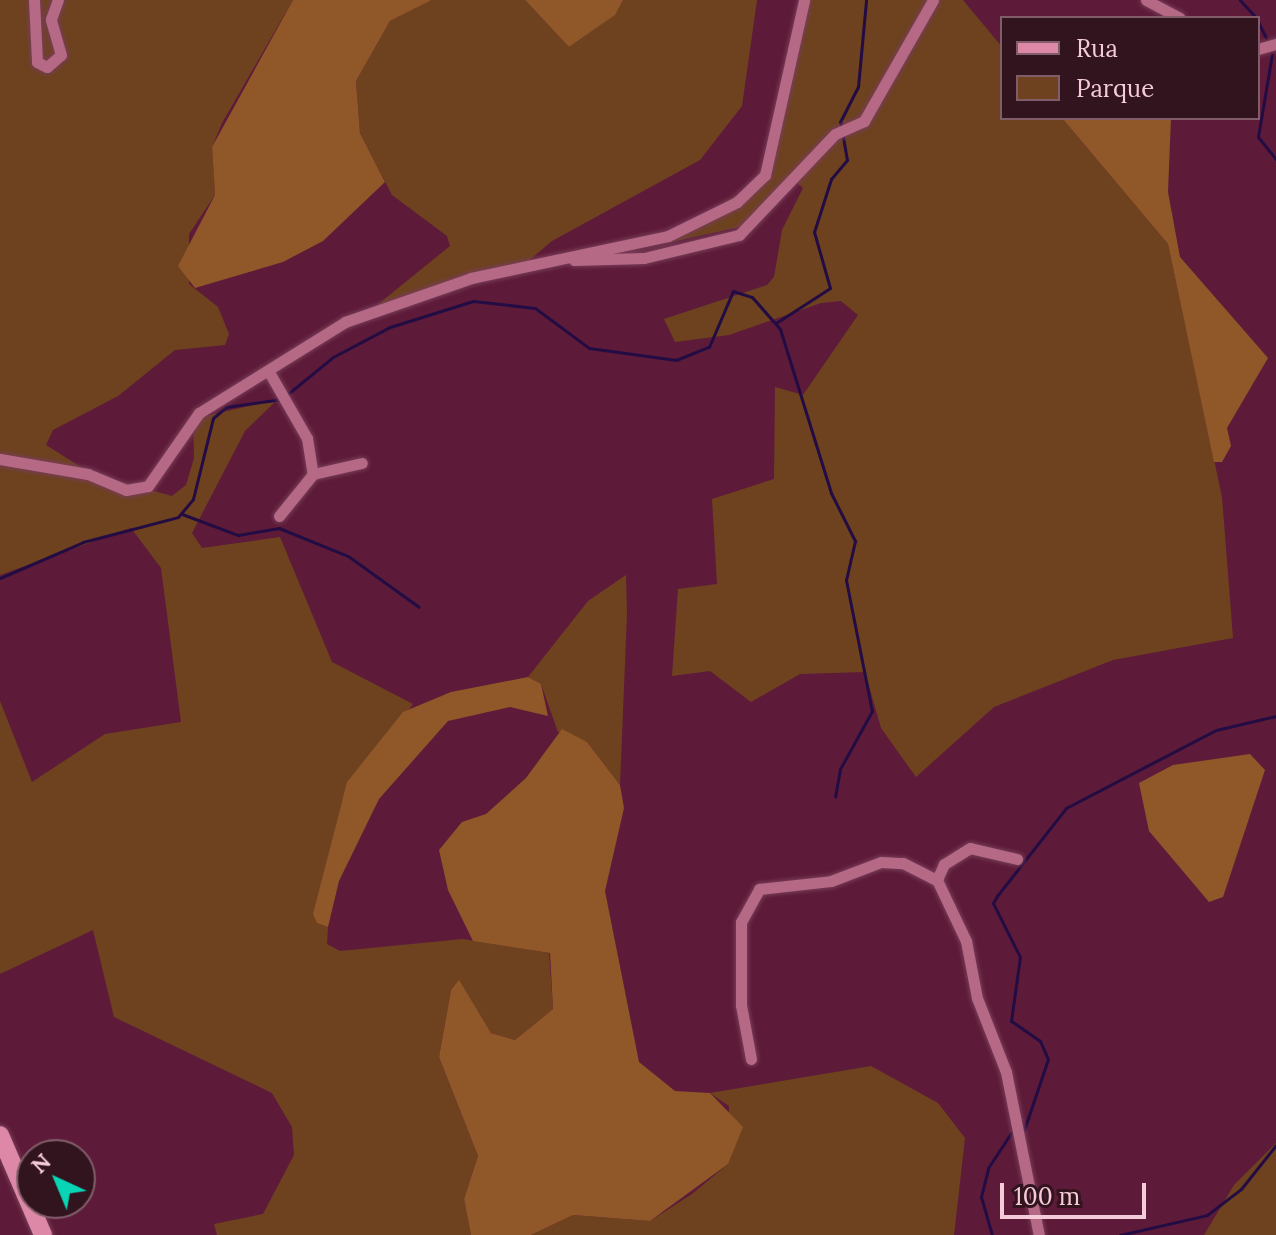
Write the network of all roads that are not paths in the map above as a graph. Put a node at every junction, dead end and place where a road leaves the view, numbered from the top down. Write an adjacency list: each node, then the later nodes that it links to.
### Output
1 (34, 0): 2 (street)
2 (58, 0)
3 (804, 0): 7 (street)
4 (933, 0): 7 (street)
5 (1146, 0): 6 (street)
6 (1176, 16)
7 (566, 261): 8 (street)
8 (269, 372): 9 (street); 11 (street)
9 (0, 459)
10 (362, 463): 11 (street)
11 (313, 474): 12 (street)
12 (279, 516)
13 (1017, 859): 14 (street)
14 (937, 880): 15 (street); 18 (street)
15 (751, 1059)
16 (0, 1135): 17 (main road)
17 (43, 1235)
18 (1039, 1235)

